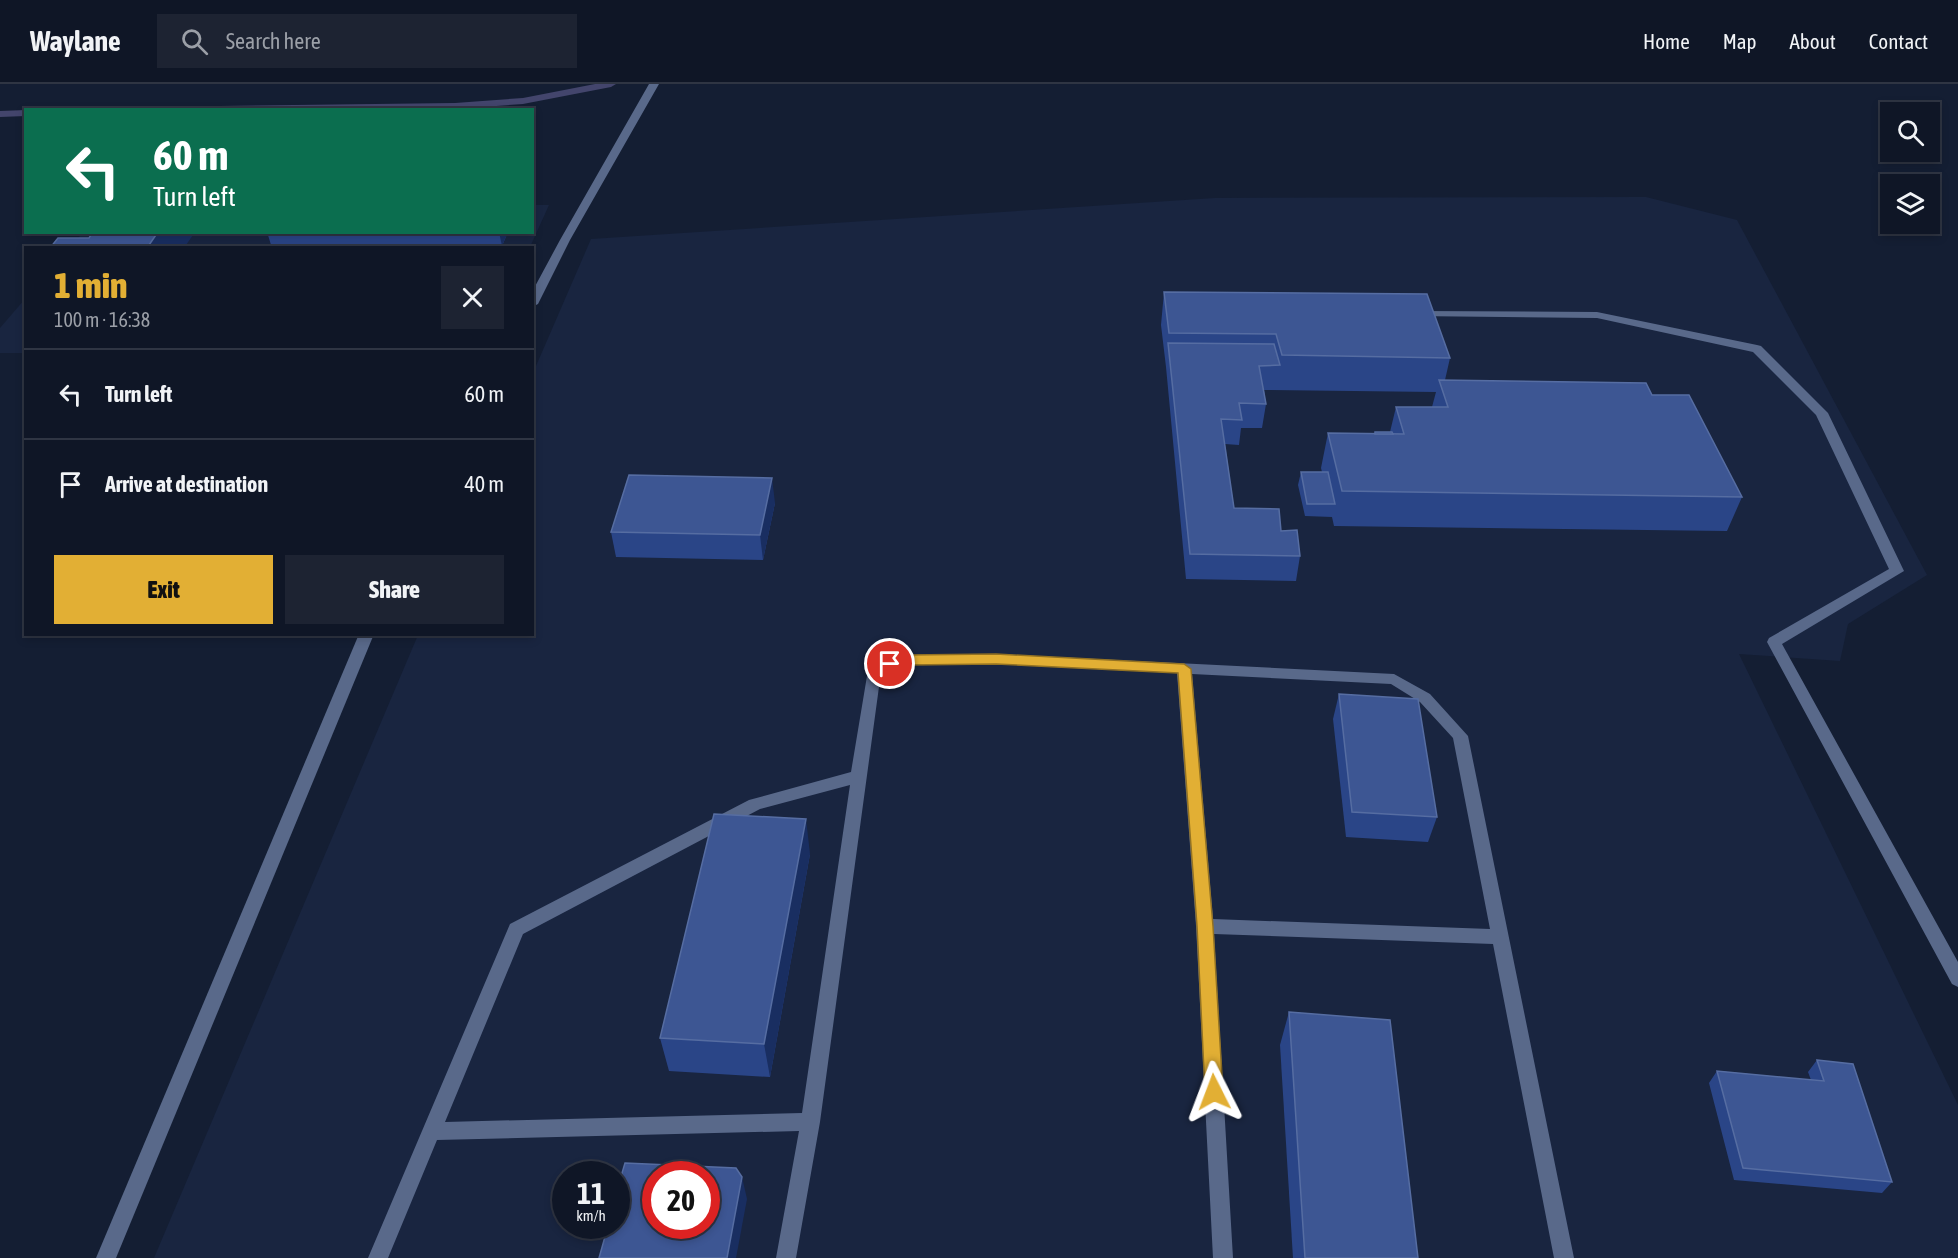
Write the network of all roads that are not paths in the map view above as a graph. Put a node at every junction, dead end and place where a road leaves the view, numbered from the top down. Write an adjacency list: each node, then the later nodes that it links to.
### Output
1 (654, 84): 2 (street)
2 (534, 300)
3 (1397, 314): 9 (street)
4 (366, 636): 12 (street)
5 (1184, 669): 6 (street); 7 (street); 8 (street)
6 (859, 776): 10 (street); 11 (street)
7 (1205, 926): 8 (street); 15 (street)
8 (1500, 937): 16 (street)
9 (1958, 979)
10 (810, 1122): 11 (street); 14 (street)
11 (432, 1131): 13 (street)
12 (106, 1258)
13 (378, 1258)
14 (786, 1258)
15 (1223, 1258)
16 (1564, 1258)

